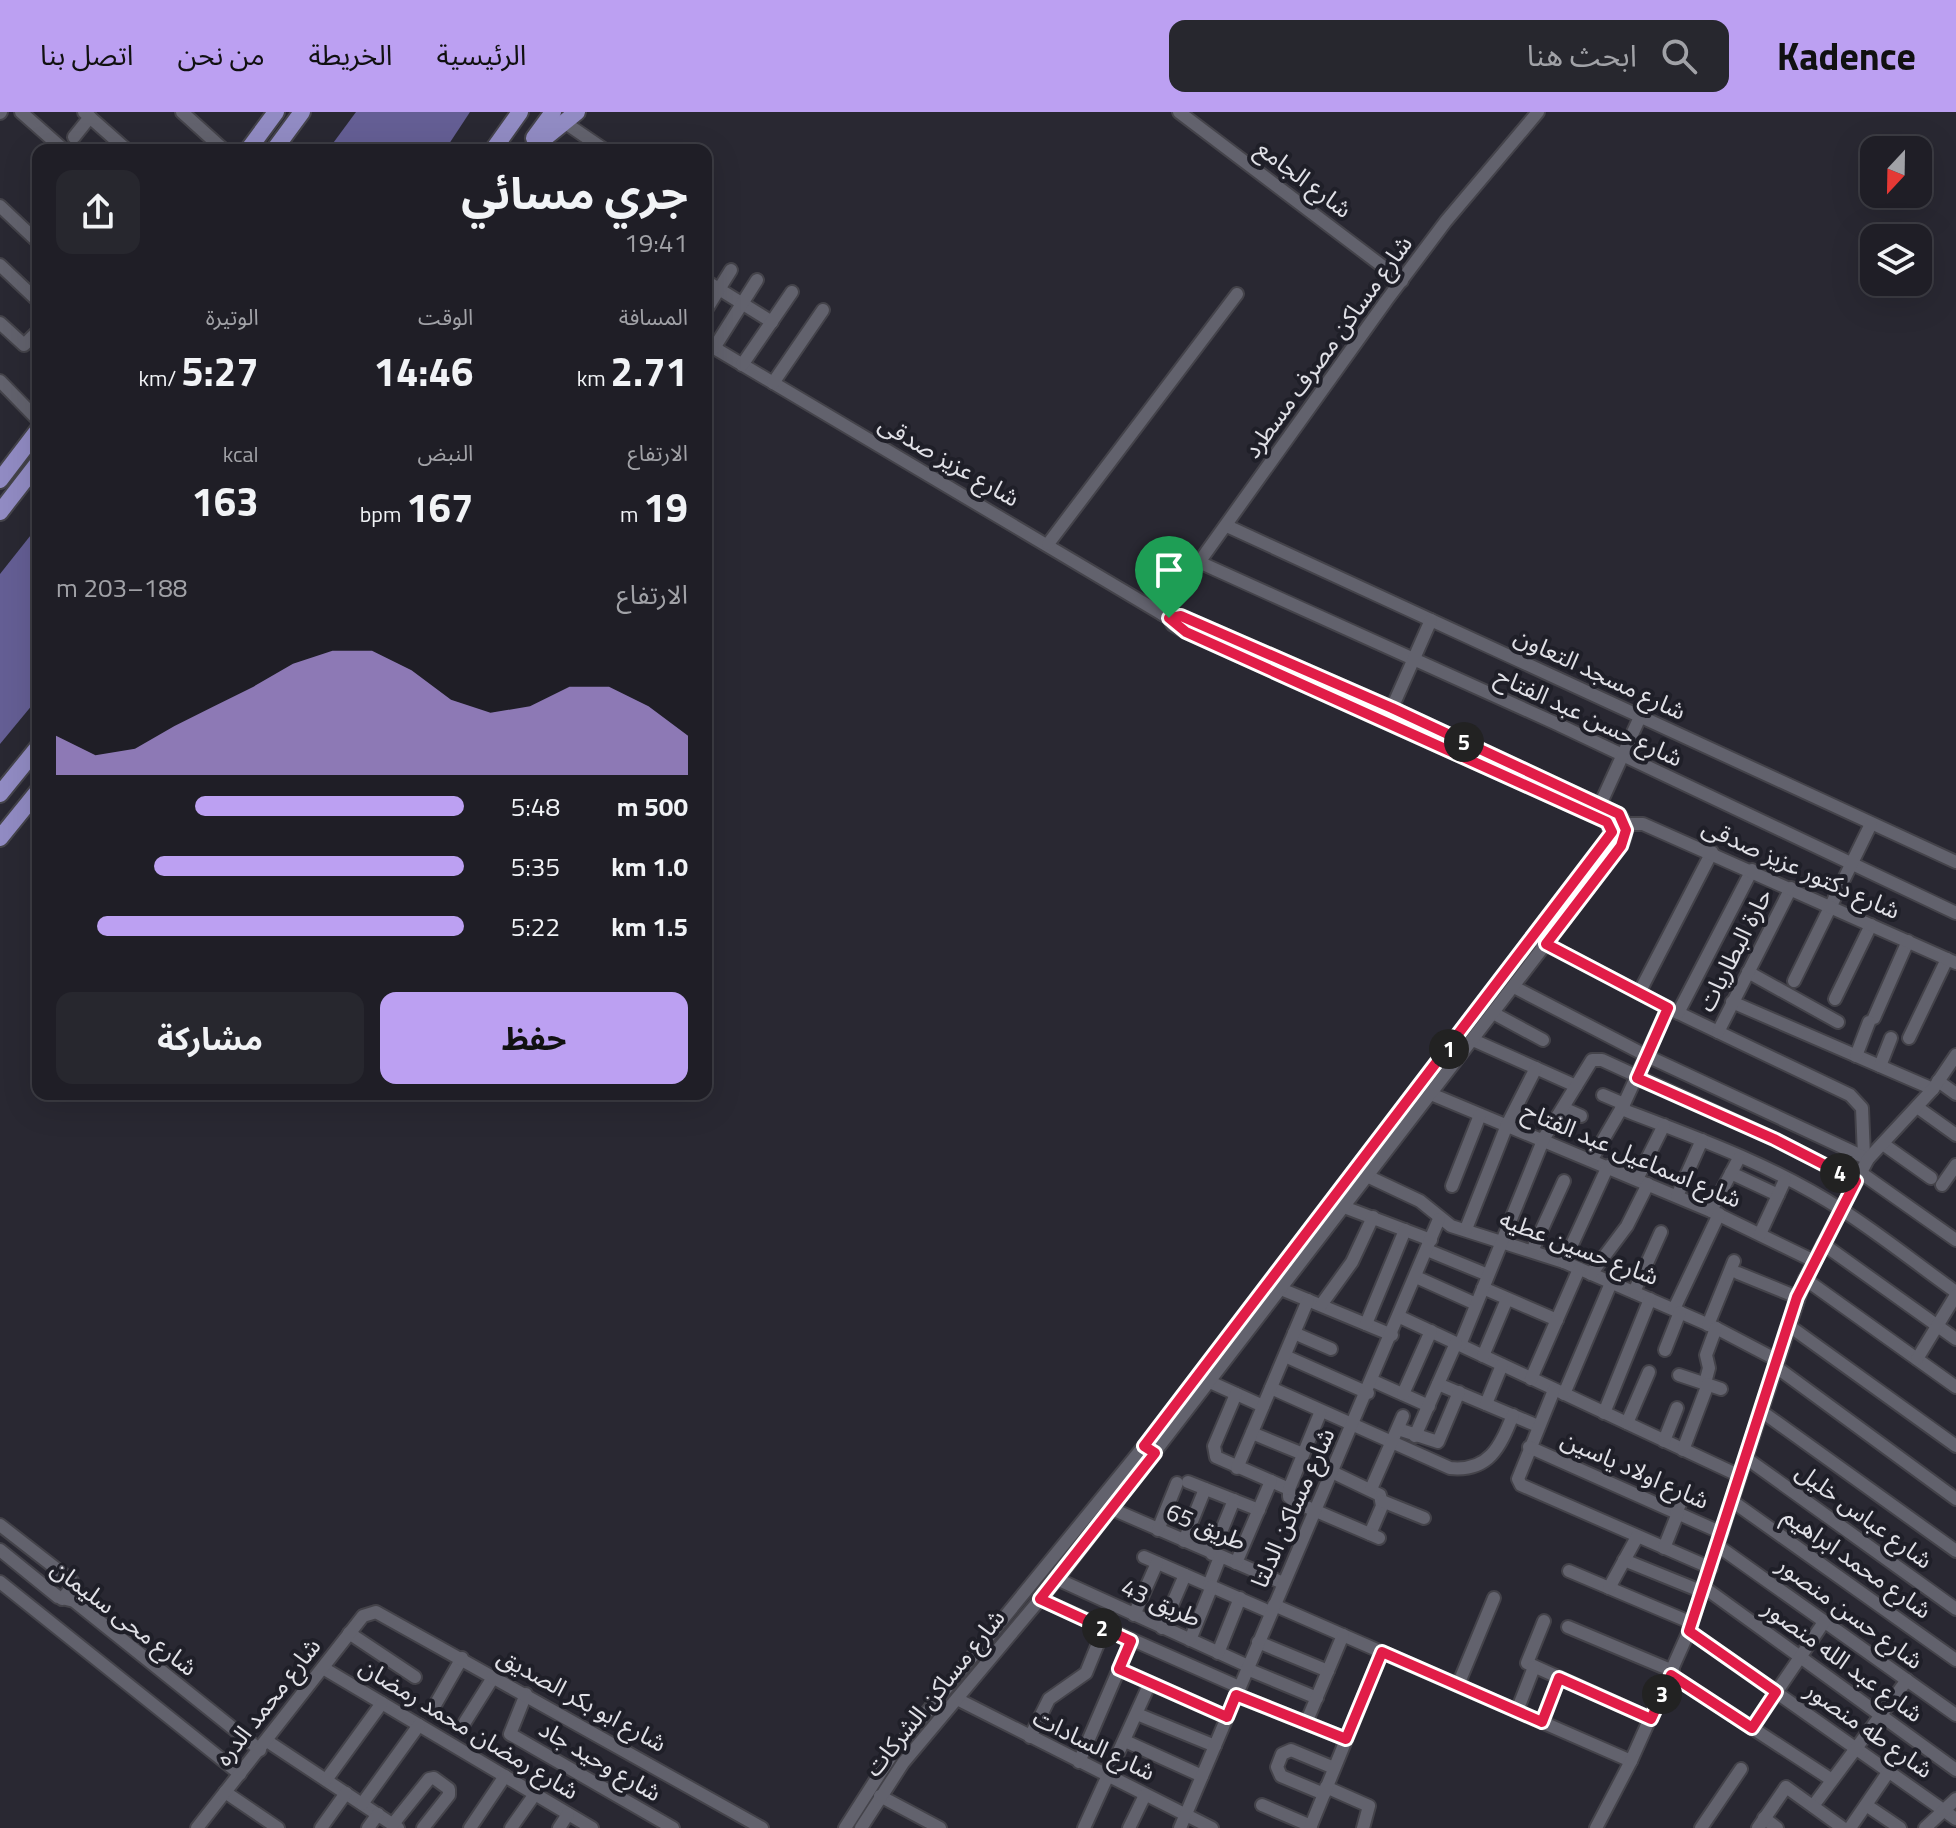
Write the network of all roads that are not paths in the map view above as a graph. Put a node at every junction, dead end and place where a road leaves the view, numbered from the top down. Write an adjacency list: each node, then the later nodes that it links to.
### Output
1 (21, 112): 13 (street)
2 (182, 112): 15 (street)
3 (276, 112): 16 (main road)
4 (302, 112): 17 (main road)
5 (505, 112): 11 (main road)
6 (520, 112): 11 (main road)
7 (1179, 112): 26 (street, شارع الجامع)
8 (1538, 112): 26 (street, شارع مساكن مصرف مسطرد)
9 (87, 114): 12 (street); 14 (street)
10 (565, 115): 19 (main road); 20 (street)
11 (503, 134): 18 (main road)
12 (74, 137)
13 (57, 144)
14 (120, 144)
15 (217, 144)
16 (252, 144)
17 (278, 144)
18 (497, 144)
19 (534, 144)
20 (598, 144)
21 (0, 206): 22 (street)
22 (32, 236)
23 (0, 265): 31 (street)
24 (731, 270): 28 (street)
25 (757, 280): 33 (street)
26 (1402, 281): 48 (street, شارع مساكن مصرف مسطرد)
27 (712, 285): 28 (street)
28 (719, 289): 32 (street); 33 (street)
29 (792, 292): 35 (street)
30 (1237, 294): 49 (street)
31 (32, 295)
32 (712, 300)
33 (742, 303): 35 (street); 38 (street)
34 (823, 310): 42 (street)
35 (772, 322): 40 (street)
36 (0, 323): 37 (street)
37 (32, 338)
38 (712, 342)
39 (712, 346): 40 (street, شارع عزيز صدقى)
40 (742, 365): 42 (street, شارع عزيز صدقى)
41 (0, 381): 43 (street)
42 (773, 383): 49 (street, شارع عزيز صدقى)
43 (32, 414)
44 (32, 438): 46 (main road)
45 (32, 471): 47 (main road)
46 (0, 480)
47 (0, 512)
48 (1227, 526): 50 (street, شارع مساكن مصرف مسطرد); 52 (street, شارع مسجد التعاون)
49 (1048, 544): 51 (street, شارع عزيز صدقى)
50 (1201, 563): 51 (street, شارع مساكن مصرف مسطرد); 53 (street, شارع حسن عبد الفتاح)
51 (1166, 616): 54 (street); 63 (street)
52 (1431, 620): 53 (street); 55 (street, شارع مسجد التعاون)
53 (1413, 660): 54 (street); 57 (street, شارع حسن عبد الفتاح)
54 (1392, 708): 60 (street)
55 (1640, 717): 57 (street); 61 (street, شارع مسجد التعاون)
56 (32, 754): 58 (main road)
57 (1622, 757): 60 (street); 67 (street, شارع حسن عبد الفتاح)
58 (0, 794)
59 (32, 798): 64 (main road)
60 (1600, 805): 62 (street)
61 (1871, 824): 66 (street, شارع مسجد التعاون); 67 (street)
62 (1625, 826): 63 (street); 65 (street, شارع دكتور عزيز صدقى); 75 (street, شارع مساكن الشركات)
63 (1611, 836): 73 (street, شارع مساكن الشركات)
64 (0, 838)
65 (1712, 852): 68 (street, شارع دكتور عزيز صدقى); 80 (street)
66 (1956, 862)
67 (1850, 865): 70 (street); 71 (street, شارع حسن عبد الفتاح)
68 (1752, 870): 69 (street, شارع دكتور عزيز صدقى); 84 (street)
69 (1791, 888): 70 (street, شارع دكتور عزيز صدقى); 77 (street, حارة البطاريات)
70 (1830, 906): 72 (street, شارع دكتور عزيز صدقى); 78 (street)
71 (1956, 913)
72 (1871, 925): 74 (street, شارع دكتور عزيز صدقى); 81 (street)
73 (1533, 937): 75 (street); 209 (street, شارع مساكن الشركات)
74 (1908, 941): 76 (street, شارع دكتور عزيز صدقى); 95 (street)
75 (1546, 944): 79 (street, شارع مساكن الشركات); 80 (street)
76 (1951, 961): 89 (street)
77 (1748, 972): 82 (street, حارة البطاريات); 83 (street)
78 (1794, 981)
79 (1514, 987): 85 (street, شارع مساكن الشركات); 94 (street)
80 (1639, 993): 84 (street)
81 (1835, 999)
82 (1732, 1002): 86 (street); 87 (street, حارة البطاريات)
83 (1803, 1003): 86 (street); 92 (street)
84 (1673, 1011): 87 (street); 94 (street)
85 (1493, 1013): 90 (street, شارع مساكن الشركات); 91 (street)
86 (1792, 1029): 92 (street)
87 (1718, 1032): 116 (street)
88 (1891, 1038): 96 (street)
89 (1909, 1038)
90 (1473, 1040): 97 (street); 101 (street, شارع مساكن الشركات)
91 (1543, 1040)
92 (1828, 1044): 95 (street)
93 (1956, 1055): 99 (street)
94 (1647, 1056): 98 (street); 116 (street)
95 (1856, 1056): 96 (street)
96 (1880, 1066): 99 (street)
97 (1536, 1068): 100 (street); 109 (street)
98 (1637, 1078): 100 (street); 104 (street); 122 (street)
99 (1936, 1085): 102 (street); 105 (street)
100 (1576, 1086): 106 (street)
101 (1431, 1094): 107 (street, شارع اسماعيل عبد الفتاح); 121 (street, شارع مساكن الشركات)
102 (1956, 1094)
103 (1603, 1095): 104 (street)
104 (1622, 1106): 110 (street); 117 (street)
105 (1917, 1107): 111 (street); 114 (street)
106 (1563, 1108): 108 (street); 112 (street)
107 (1480, 1115): 109 (street, شارع اسماعيل عبد الفتاح); 126 (street)
108 (1581, 1116)
109 (1507, 1125): 112 (street, شارع اسماعيل عبد الفتاح); 134 (street)
110 (1664, 1125): 113 (street); 125 (street)
111 (1956, 1135)
112 (1544, 1138): 117 (street, شارع اسماعيل عبد الفتاح); 138 (street)
113 (1702, 1140): 115 (street); 128 (street)
114 (1883, 1144): 116 (street); 118 (street)
115 (1739, 1158): 120 (street); 123 (street)
116 (1866, 1158): 122 (street)
117 (1592, 1159): 119 (street, شارع اسماعيل عبد الفتاح)
118 (1956, 1165)
119 (1608, 1166): 125 (street, شارع اسماعيل عبد الفتاح); 144 (street)
120 (1731, 1173): 127 (street); 131 (street)
121 (1367, 1176): 129 (street, شارع مساكن الشركات); 133 (street, شارع حسين عطيه)
122 (1858, 1177): 130 (street); 139 (street)
123 (1785, 1180): 127 (street); 130 (street)
124 (1564, 1181): 142 (street)
125 (1642, 1181): 128 (street, شارع اسماعيل عبد الفتاح); 145 (street)
126 (1452, 1186)
127 (1778, 1195): 137 (street)
128 (1677, 1196): 131 (street, شارع اسماعيل عبد الفتاح)
129 (1344, 1207): 132 (street); 151 (street, شارع مساكن الشركات)
130 (1842, 1209): 140 (street); 153 (street)
131 (1715, 1213): 137 (street, شارع اسماعيل عبد الفتاح); 159 (street)
132 (1373, 1217): 135 (street); 157 (street)
133 (1439, 1219): 134 (street, شارع حسين عطيه); 141 (street, شارع مساكن الدلتا)
134 (1466, 1229): 138 (street, شارع حسين عطيه)
135 (1405, 1230): 141 (street); 162 (street)
136 (1661, 1232): 152 (street)
137 (1760, 1234): 143 (street, شارع اسماعيل عبد الفتاح)
138 (1501, 1239): 142 (street, شارع حسين عطيه); 146 (street)
139 (1956, 1240)
140 (1823, 1244): 143 (street); 165 (street)
141 (1429, 1245): 146 (street); 147 (street, شارع مساكن الدلتا)
142 (1532, 1251): 144 (street, شارع حسين عطيه)
143 (1814, 1261): 148 (street)
144 (1564, 1262): 145 (street, شارع حسين عطيه)
145 (1585, 1271): 149 (street, شارع حسين عطيه); 161 (street)
146 (1488, 1275): 150 (street)
147 (1416, 1277): 158 (street); 160 (street, شارع مساكن الدلتا)
148 (1805, 1279): 154 (street); 175 (street)
149 (1611, 1283): 152 (street, شارع حسين عطيه); 189 (street)
150 (1483, 1288): 155 (street); 158 (street)
151 (1281, 1289): 157 (street); 181 (street, شارع مساكن الشركات)
152 (1634, 1292): 156 (street, شارع حسين عطيه)
153 (1956, 1294): 165 (street)
154 (1797, 1297): 163 (street); 164 (street)
155 (1507, 1299): 161 (street); 173 (street)
156 (1650, 1299): 159 (street, شارع حسين عطيه); 198 (street)
157 (1315, 1303): 162 (street); 167 (street)
158 (1476, 1304): 170 (street)
159 (1677, 1311): 164 (street, شارع حسين عطيه); 172 (street)
160 (1400, 1317): 166 (street); 168 (street, شارع مساكن الدلتا)
161 (1557, 1320): 180 (street)
162 (1366, 1324): 168 (street)
163 (1788, 1325): 176 (street); 207 (street)
164 (1712, 1326): 176 (street, شارع حسين عطيه); 183 (street)
165 (1937, 1326): 169 (street); 175 (street)
166 (1431, 1331): 170 (street); 191 (street)
167 (1294, 1333): 171 (street); 174 (street)
168 (1392, 1335): 187 (street, شارع مساكن الدلتا)
169 (1956, 1339)
170 (1458, 1344): 173 (street); 182 (street)
171 (1331, 1349)
172 (1665, 1350)
173 (1483, 1356): 177 (street)
174 (1283, 1359): 185 (street); 187 (street)
175 (1917, 1359): 184 (street)
176 (1776, 1363): 197 (street); 221 (street, شارع حسين عطيه)
177 (1502, 1365): 180 (street); 192 (street)
178 (1649, 1372): 200 (street)
179 (1679, 1375): 183 (street)
180 (1531, 1379): 189 (street)
181 (1210, 1382): 190 (street); 209 (street, شارع مساكن الشركات)
182 (1438, 1384): 188 (street); 194 (street)
183 (1706, 1384): 186 (street); 210 (street)
184 (1956, 1387)
185 (1271, 1388): 193 (street); 196 (street)
186 (1721, 1389)
187 (1369, 1391): 191 (street); 201 (street, شارع مساكن الدلتا)
188 (1459, 1392): 192 (street); 204 (street)
189 (1559, 1392): 198 (street); 202 (street)
190 (1236, 1394): 193 (street); 213 (street)
191 (1403, 1394): 194 (street)
192 (1486, 1404): 199 (street)
193 (1263, 1406): 203 (street)
194 (1429, 1406): 204 (street)
195 (1677, 1408): 205 (street)
196 (1321, 1411): 201 (street); 211 (street)
197 (1761, 1411): 212 (street); 238 (street)
198 (1604, 1413): 200 (street)
199 (1513, 1415): 202 (street); 206 (street)
200 (1627, 1423): 205 (street)
201 (1353, 1426): 206 (street); 214 (street, شارع مساكن الدلتا)
202 (1538, 1426): 208 (street)
203 (1252, 1433): 211 (street); 213 (street)
204 (1415, 1436): 206 (street)
205 (1664, 1441): 210 (street)
206 (1391, 1443): 219 (street)
207 (1956, 1446)
208 (1529, 1447): 228 (street, شارع اولاد ياسين); 233 (street)
209 (1150, 1450): 225 (street, شارع مساكن الشركات); 359 (street, شارع مساكن الشركات)
210 (1683, 1450): 215 (street)
211 (1303, 1454): 218 (street)
212 (1746, 1458): 215 (street); 258 (street, شارع عباس خليل)
213 (1237, 1468): 216 (street)
214 (1332, 1472): 219 (street); 227 (street, شارع مساكن الدلتا)
215 (1740, 1476): 224 (street)
216 (1271, 1481): 218 (street); 226 (street)
217 (1205, 1489): 222 (street); 231 (street); 235 (street)
218 (1289, 1489): 227 (street)
219 (1371, 1489): 223 (street)
220 (1683, 1497): 228 (street)
221 (1956, 1499)
222 (1234, 1500): 226 (street); 239 (street)
223 (1382, 1501): 227 (street); 229 (street)
224 (1732, 1501): 234 (street); 276 (street, شارع محمد ابراهيم)
225 (1112, 1509): 231 (street, طريق 65); 247 (street, شارع مساكن الشركات)
226 (1259, 1510): 243 (street)
227 (1315, 1511): 249 (street, شارع مساكن الدلتا)
228 (1677, 1513): 234 (street, شارع اولاد ياسين); 236 (street)
229 (1424, 1518)
230 (0, 1525): 232 (street)
231 (1158, 1530): 235 (street, طريق 65)
232 (11, 1534): 237 (street); 255 (street)
233 (1637, 1537): 236 (street); 241 (street)
234 (1720, 1539): 244 (street); 262 (street, شارع حسن منصور)
235 (1184, 1541): 239 (street, طريق 65)
236 (1664, 1548): 244 (street)
237 (0, 1550): 255 (street, شارع محى سليمان)
238 (1956, 1551)
239 (1216, 1555): 243 (street, طريق 65); 250 (street)
240 (1144, 1557): 242 (street)
241 (1624, 1560): 251 (street); 252 (street, شارع عبد الله منصور)
242 (1157, 1563): 246 (street); 260 (street)
243 (1236, 1563): 249 (street, طريق 65)
244 (1711, 1568): 252 (street)
245 (1569, 1571): 251 (street, شارع طه منصور)
246 (1185, 1575): 250 (street); 265 (street)
247 (1057, 1579): 256 (street, شارع مساكن الشركات); 260 (street, طريق 43)
248 (0, 1582): 321 (street)
249 (1283, 1583): 257 (street, شارع مساكن الدلتا)
250 (1210, 1586): 253 (street); 269 (street)
251 (1609, 1588): 264 (street, شارع طه منصور)
252 (1704, 1590): 264 (street); 274 (street, شارع عبد الله منصور)
253 (1240, 1598): 257 (street); 273 (street)
254 (1494, 1598): 288 (street)
255 (62, 1599): 312 (street, شارع محى سليمان)
256 (1040, 1599): 266 (street); 293 (street, شارع مساكن الشركات)
257 (1272, 1608): 268 (street); 271 (street, شارع مساكن الدلتا)
258 (1956, 1609)
259 (380, 1613): 267 (street, شارع محمد الدره); 275 (street, شارع ابو بكر الصديق)
260 (1134, 1615): 265 (street, طريق 43)
261 (1544, 1621): 277 (street)
262 (1824, 1622): 274 (street); 286 (street, شارع حسن منصور)
263 (1568, 1627): 282 (street)
264 (1691, 1627): 282 (street); 290 (street, شارع طه منصور)
265 (1162, 1628): 269 (street, طريق 43)
266 (1104, 1629): 270 (street); 308 (street)
267 (349, 1633): 278 (street, شارع محمد الدره); 284 (street)
268 (1343, 1635): 272 (street); 281 (street)
269 (1190, 1640): 273 (street, طريق 43)
270 (1131, 1641): 280 (street); 289 (street)
271 (1258, 1642): 279 (street, شارع مساكن الدلتا); 281 (street)
272 (1382, 1652): 288 (street); 309 (street)
273 (1218, 1653): 279 (street, طريق 43)
274 (1800, 1657): 290 (street); 298 (street, شارع عبد الله منصور)
275 (462, 1658): 283 (street, شارع ابو بكر الصديق); 295 (street)
276 (1956, 1660)
277 (1534, 1667): 285 (street); 296 (street)
278 (323, 1668): 294 (street, شارع رمضان محمد رمضان); 312 (street, شارع محمد الدره)
279 (1247, 1668): 289 (street, شارع مساكن الدلتا); 292 (street, طريق 43)
280 (1119, 1669): 287 (street); 316 (street)
281 (1328, 1671): 292 (street)
282 (1672, 1673): 301 (street); 306 (street)
283 (494, 1676): 291 (street, شارع ابو بكر الصديق); 302 (street)
284 (415, 1677)
285 (1559, 1678): 301 (street); 303 (street)
286 (1907, 1680): 298 (street); 299 (street, شارع حسن منصور)
287 (1150, 1683): 297 (street); 300 (street)
288 (1458, 1685): 296 (street)
289 (1238, 1691): 300 (street, شارع مساكن الدلتا); 304 (street)
290 (1776, 1692): 306 (street); 314 (street, شارع طه منصور)
291 (526, 1694): 307 (street, شارع وحيد جاد); 358 (street, شارع ابو بكر الصديق)
292 (1317, 1698): 304 (street)
293 (957, 1699): 308 (street, شارع السادات); 332 (street, شارع مساكن الشركات)
294 (382, 1703): 305 (street, شارع رمضان محمد رمضان); 325 (street)
295 (435, 1705)
296 (1517, 1711): 303 (street)
297 (1137, 1714): 310 (street); 313 (street)
298 (1880, 1715): 314 (street); 319 (street, شارع عبد الله منصور)
299 (1956, 1715)
300 (1227, 1717): 313 (street, شارع مساكن الدلتا)
301 (1651, 1719): 315 (street)
302 (465, 1722)
303 (1542, 1722): 315 (street)
304 (1306, 1723): 309 (street)
305 (419, 1725): 322 (street, شارع رمضان محمد رمضان); 334 (street)
306 (1752, 1728): 326 (street)
307 (509, 1729): 311 (street, شارع وحيد جاد); 357 (street, شارع وحيد جاد)
308 (1030, 1737): 316 (street, شارع السادات)
309 (1346, 1739): 317 (street)
310 (1125, 1741): 323 (street); 324 (street)
311 (502, 1742)
312 (263, 1746): 321 (street, شارع محمد الدره); 325 (street, شارع محى سليمان)
313 (1215, 1746): 323 (street, شارع مساكن الدلتا)
314 (1856, 1748): 320 (street, شارع طه منصور); 326 (street)
315 (1631, 1761): 348 (street)
316 (1079, 1762): 324 (street, شارع السادات)
317 (1334, 1768): 327 (street); 327 (street)
318 (1741, 1769): 366 (street)
319 (1956, 1770)
320 (1889, 1771): 336 (street); 338 (street, شارع طه منصور)
321 (240, 1774): 328 (street, شارع محمد الدره)
322 (505, 1776): 330 (street, شارع رمضان محمد رمضان); 353 (street)
323 (1202, 1776): 341 (street, شارع مساكن الدلتا)
324 (1109, 1777): 331 (street, شارع السادات); 361 (street)
325 (326, 1780): 329 (street, شارع محى سليمان)
326 (1832, 1780): 337 (street)
327 (1325, 1790): 347 (street); 365 (street)
328 (225, 1792): 345 (street, شارع محمد الدره); 349 (street)
329 (346, 1793): 334 (street, شارع محى سليمان); 350 (street)
330 (535, 1794): 340 (street, شارع رمضان محمد رمضان); 354 (street)
331 (1145, 1795): 341 (street, شارع السادات); 362 (street)
332 (880, 1796): 346 (street); 360 (street, شارع مساكن الشركات)
333 (1956, 1799): 338 (street)
334 (362, 1804): 339 (street, شارع محى سليمان)
335 (1262, 1805): 347 (street)
336 (1866, 1805): 369 (street); 370 (street)
337 (1813, 1806): 343 (street); 368 (street)
338 (1944, 1810): 342 (street, شارع طه منصور); 371 (street)
339 (378, 1814): 344 (street, شارع محى سليمان); 351 (street)
340 (568, 1814): 355 (street); 356 (street, شارع رمضان محمد رمضان)
341 (1186, 1815): 363 (street, شارع مساكن الدلتا); 364 (street, شارع السادات)
342 (1956, 1819)
343 (1761, 1823): 367 (street)
344 (396, 1826): 352 (street)
345 (200, 1827)
346 (935, 1827)
347 (1310, 1827)
348 (1598, 1827)
349 (278, 1828)
350 (321, 1828)
351 (368, 1828)
352 (423, 1828)
353 (470, 1828)
354 (511, 1828)
355 (559, 1828)
356 (592, 1828)
357 (673, 1828)
358 (762, 1828)
359 (845, 1828)
360 (861, 1828)
361 (1084, 1828)
362 (1129, 1828)
363 (1180, 1828)
364 (1212, 1828)
365 (1363, 1828)
366 (1701, 1828)
367 (1777, 1828)
368 (1843, 1828)
369 (1850, 1828)
370 (1900, 1828)
371 (1925, 1828)

